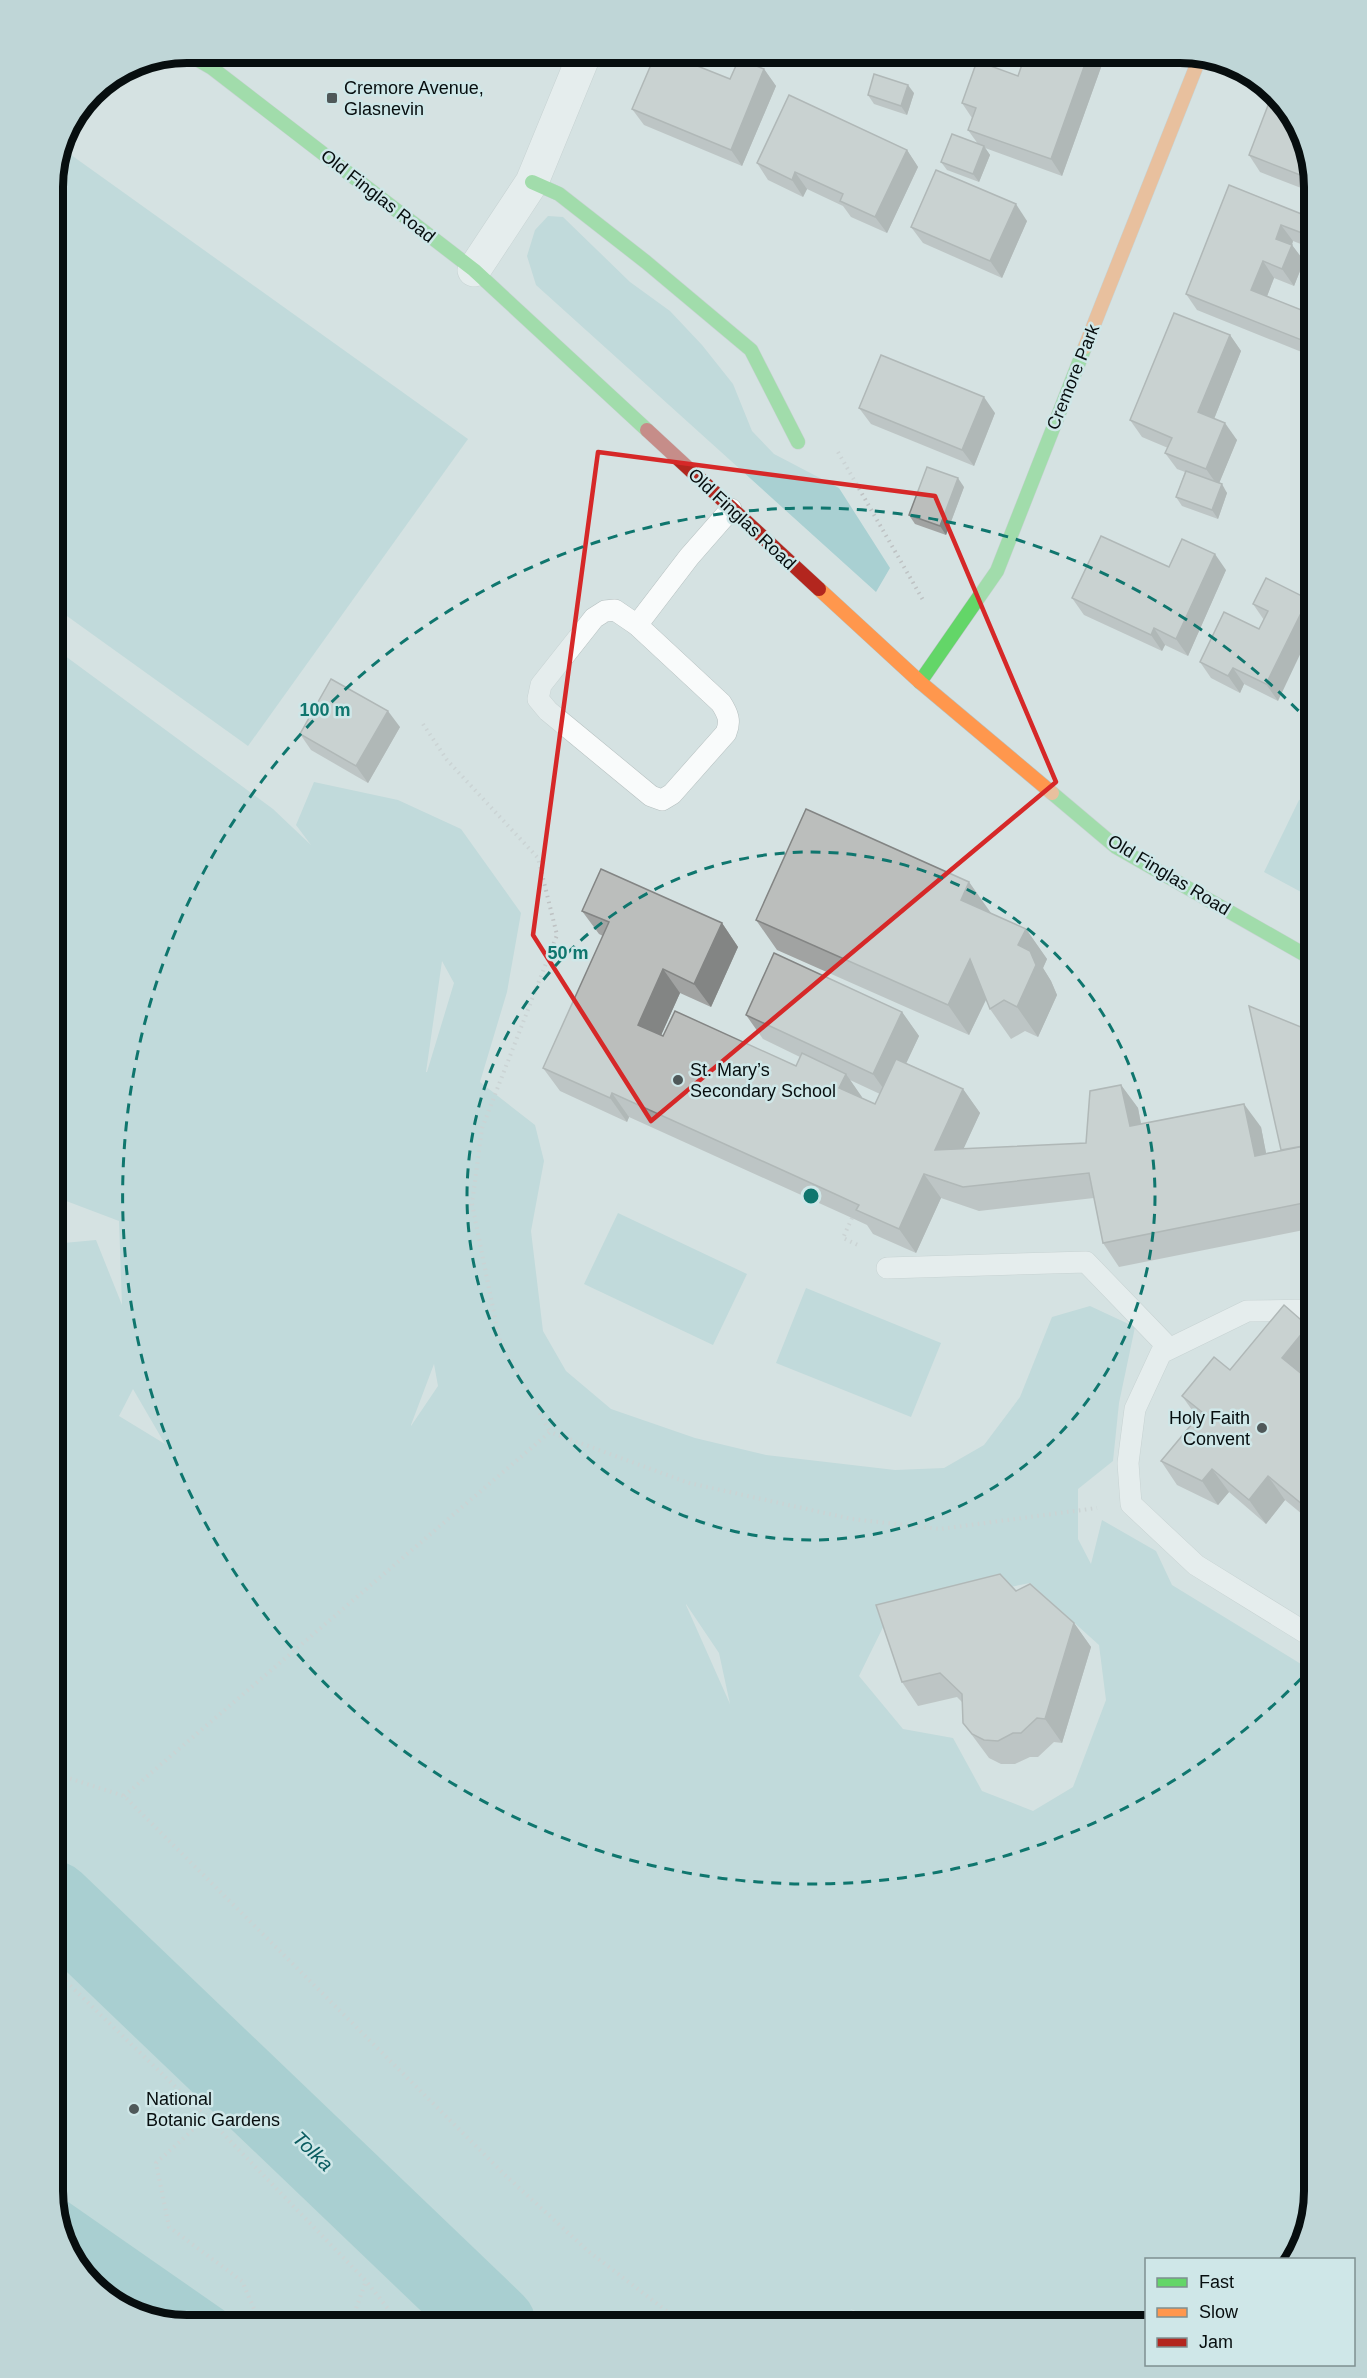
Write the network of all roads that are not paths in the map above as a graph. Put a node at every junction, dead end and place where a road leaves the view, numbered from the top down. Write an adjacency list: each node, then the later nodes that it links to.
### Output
1 (203, 63): 5 (street, Old Finglas Road)
2 (581, 63): 4 (street)
3 (1197, 64): 9 (street, Cremore Park)
4 (532, 182): 5 (street); 6 (street)
5 (474, 270): 7 (street, Old Finglas Road)
6 (798, 442)
7 (731, 509): 8 (lane); 9 (street, Old Finglas Road)
8 (637, 625): 8 (lane)
9 (920, 682): 10 (street, Old Finglas Road)
10 (1304, 954)
11 (887, 1268): 13 (lane)
12 (1304, 1310): 13 (lane)
13 (1170, 1348): 14 (lane)
14 (1304, 1632)

